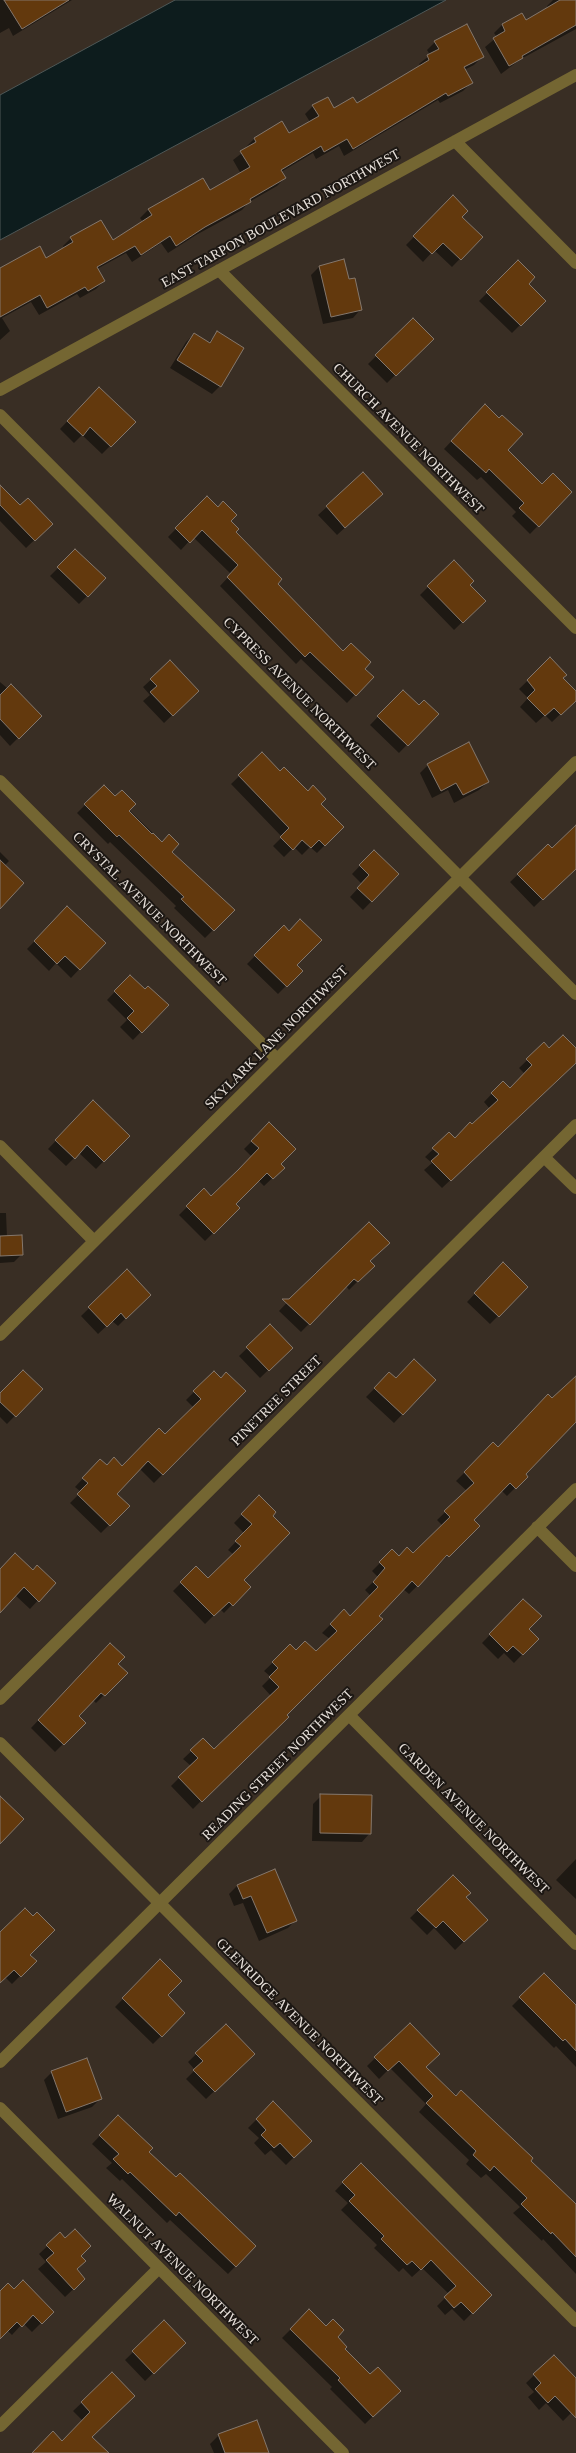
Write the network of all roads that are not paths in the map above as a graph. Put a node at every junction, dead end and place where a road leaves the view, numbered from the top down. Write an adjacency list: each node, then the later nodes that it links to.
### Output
1 (576, 76): 2 (street, EAST TARPON BOULEVARD NORTHWEST)
2 (455, 142): 3 (street); 4 (street, EAST TARPON BOULEVARD NORTHWEST)
3 (576, 263)
4 (219, 270): 5 (street, EAST TARPON BOULEVARD NORTHWEST); 7 (street, CHURCH AVENUE NORTHWEST)
5 (0, 390)
6 (0, 415): 10 (street, CYPRESS AVENUE NORTHWEST)
7 (576, 628)
8 (576, 762): 10 (street, SKYLARK LANE NORTHWEST)
9 (0, 781): 12 (street, CRYSTAL AVENUE NORTHWEST)
10 (460, 877): 11 (street, CYPRESS AVENUE NORTHWEST); 12 (street, SKYLARK LANE NORTHWEST)
11 (576, 994)
12 (277, 1059): 17 (street, SKYLARK LANE NORTHWEST)
13 (576, 1125): 15 (street, PINETREE STREET)
14 (0, 1146): 17 (street)
15 (544, 1157): 16 (street); 22 (street, PINETREE STREET)
16 (576, 1188)
17 (94, 1241): 18 (street, SKYLARK LANE NORTHWEST)
18 (0, 1335)
19 (576, 1489): 20 (street, READING STREET NORTHWEST)
20 (538, 1528): 21 (street); 23 (street, READING STREET NORTHWEST)
21 (576, 1566)
22 (0, 1699)
23 (349, 1716): 25 (street, READING STREET NORTHWEST); 26 (street, GARDEN AVENUE NORTHWEST)
24 (0, 1743): 25 (street, GLENRIDGE AVENUE NORTHWEST)
25 (160, 1904): 27 (street, READING STREET NORTHWEST); 30 (street, GLENRIDGE AVENUE NORTHWEST)
26 (576, 1944)
27 (0, 2062)
28 (0, 2108): 29 (street, WALNUT AVENUE NORTHWEST)
29 (159, 2268): 31 (street); 32 (street, WALNUT AVENUE NORTHWEST)
30 (576, 2321)
31 (0, 2426)
32 (341, 2452)

